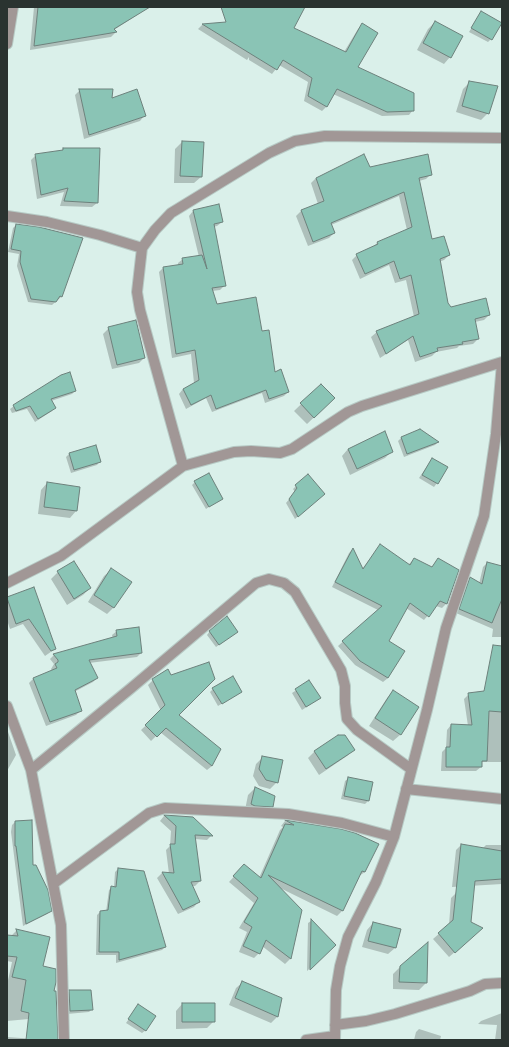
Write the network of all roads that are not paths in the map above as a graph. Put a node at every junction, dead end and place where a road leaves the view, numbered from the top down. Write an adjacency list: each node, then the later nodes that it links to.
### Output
1 (13, 7): 2 (street)
2 (7, 44)
3 (502, 138): 5 (street)
4 (7, 216): 5 (street)
5 (142, 248): 8 (street)
6 (502, 362): 7 (street); 8 (street)
7 (500, 406): 11 (street)
8 (184, 466): 9 (street)
9 (7, 583)
10 (7, 706): 12 (street)
11 (411, 769): 12 (street); 13 (street)
12 (31, 770): 16 (street)
13 (406, 789): 14 (street); 15 (street)
14 (502, 799)
15 (394, 837): 16 (street); 18 (street)
16 (54, 884): 20 (street)
17 (502, 983): 18 (street)
18 (335, 1025): 19 (street)
19 (335, 1038): 21 (street)
20 (64, 1040)
21 (306, 1040)

